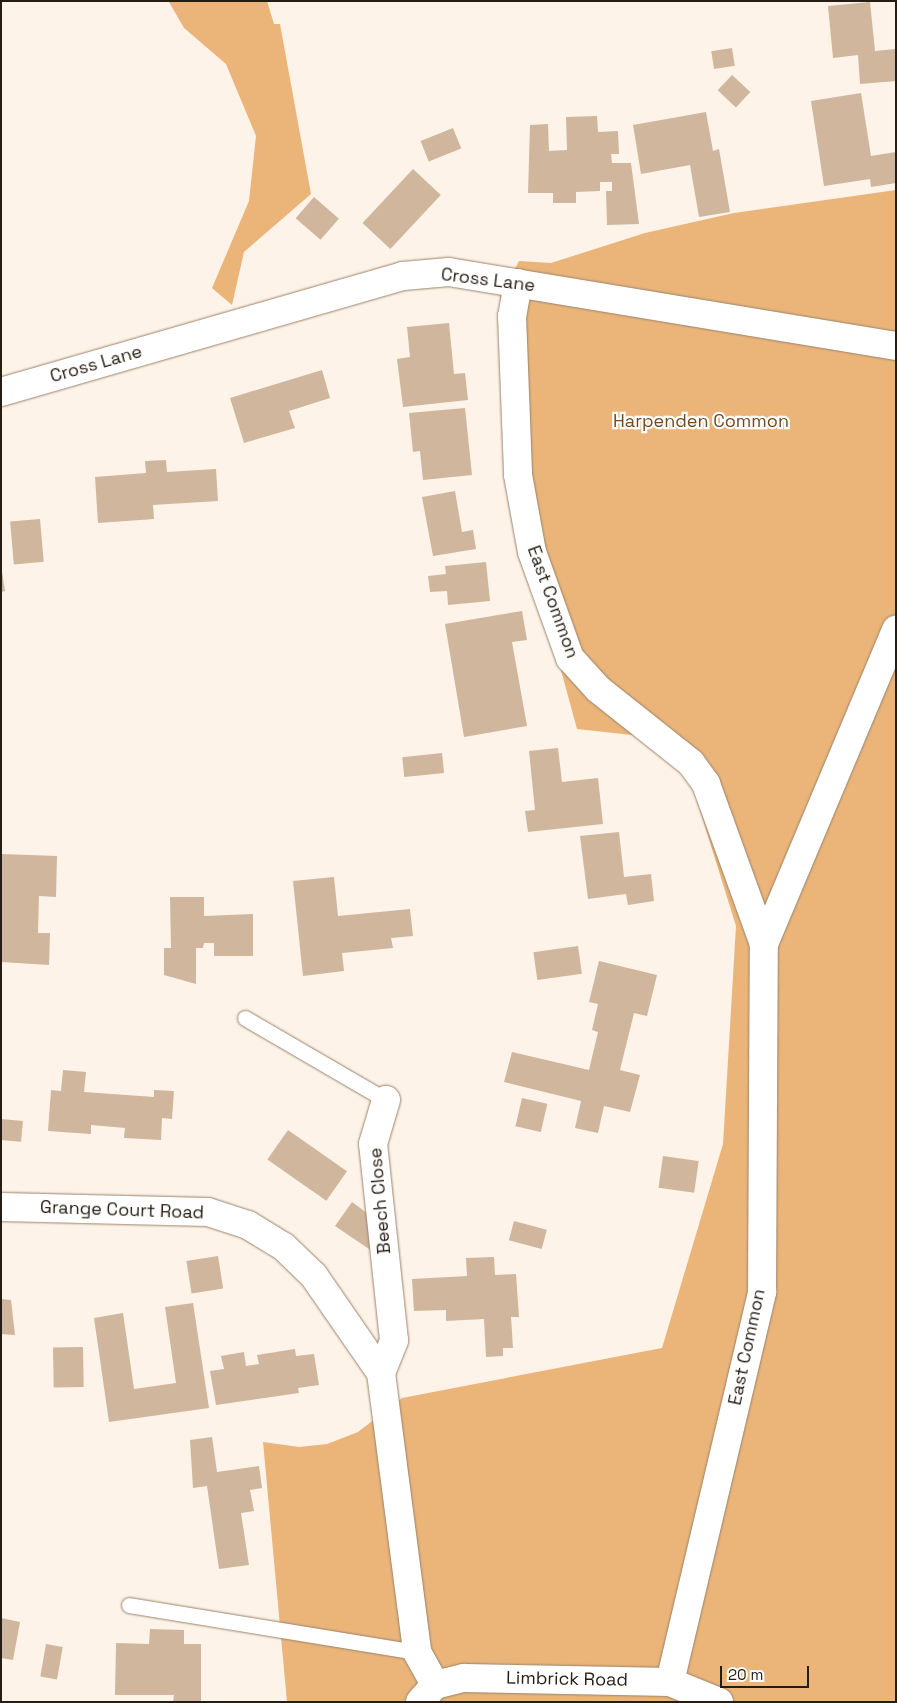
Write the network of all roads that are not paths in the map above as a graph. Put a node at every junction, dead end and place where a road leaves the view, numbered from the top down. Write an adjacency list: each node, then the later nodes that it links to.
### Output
1 (518, 283): 2 (street, Cross Lane); 3 (street, Cross Lane); 5 (street, East Common)
2 (896, 346)
3 (1, 392)
4 (896, 630): 5 (street, East Common)
5 (764, 944): 12 (street, East Common)
6 (245, 1018): 7 (lane, Beech Close)
7 (386, 1100): 9 (street, Beech Close)
8 (1, 1207): 9 (street, Grange Court Road)
9 (381, 1373): 11 (street)
10 (129, 1604): 11 (lane)
11 (417, 1652): 13 (street)
12 (670, 1682): 13 (street, Limbrick Road); 14 (street, Limbrick Road)
13 (428, 1694)
14 (719, 1702)

